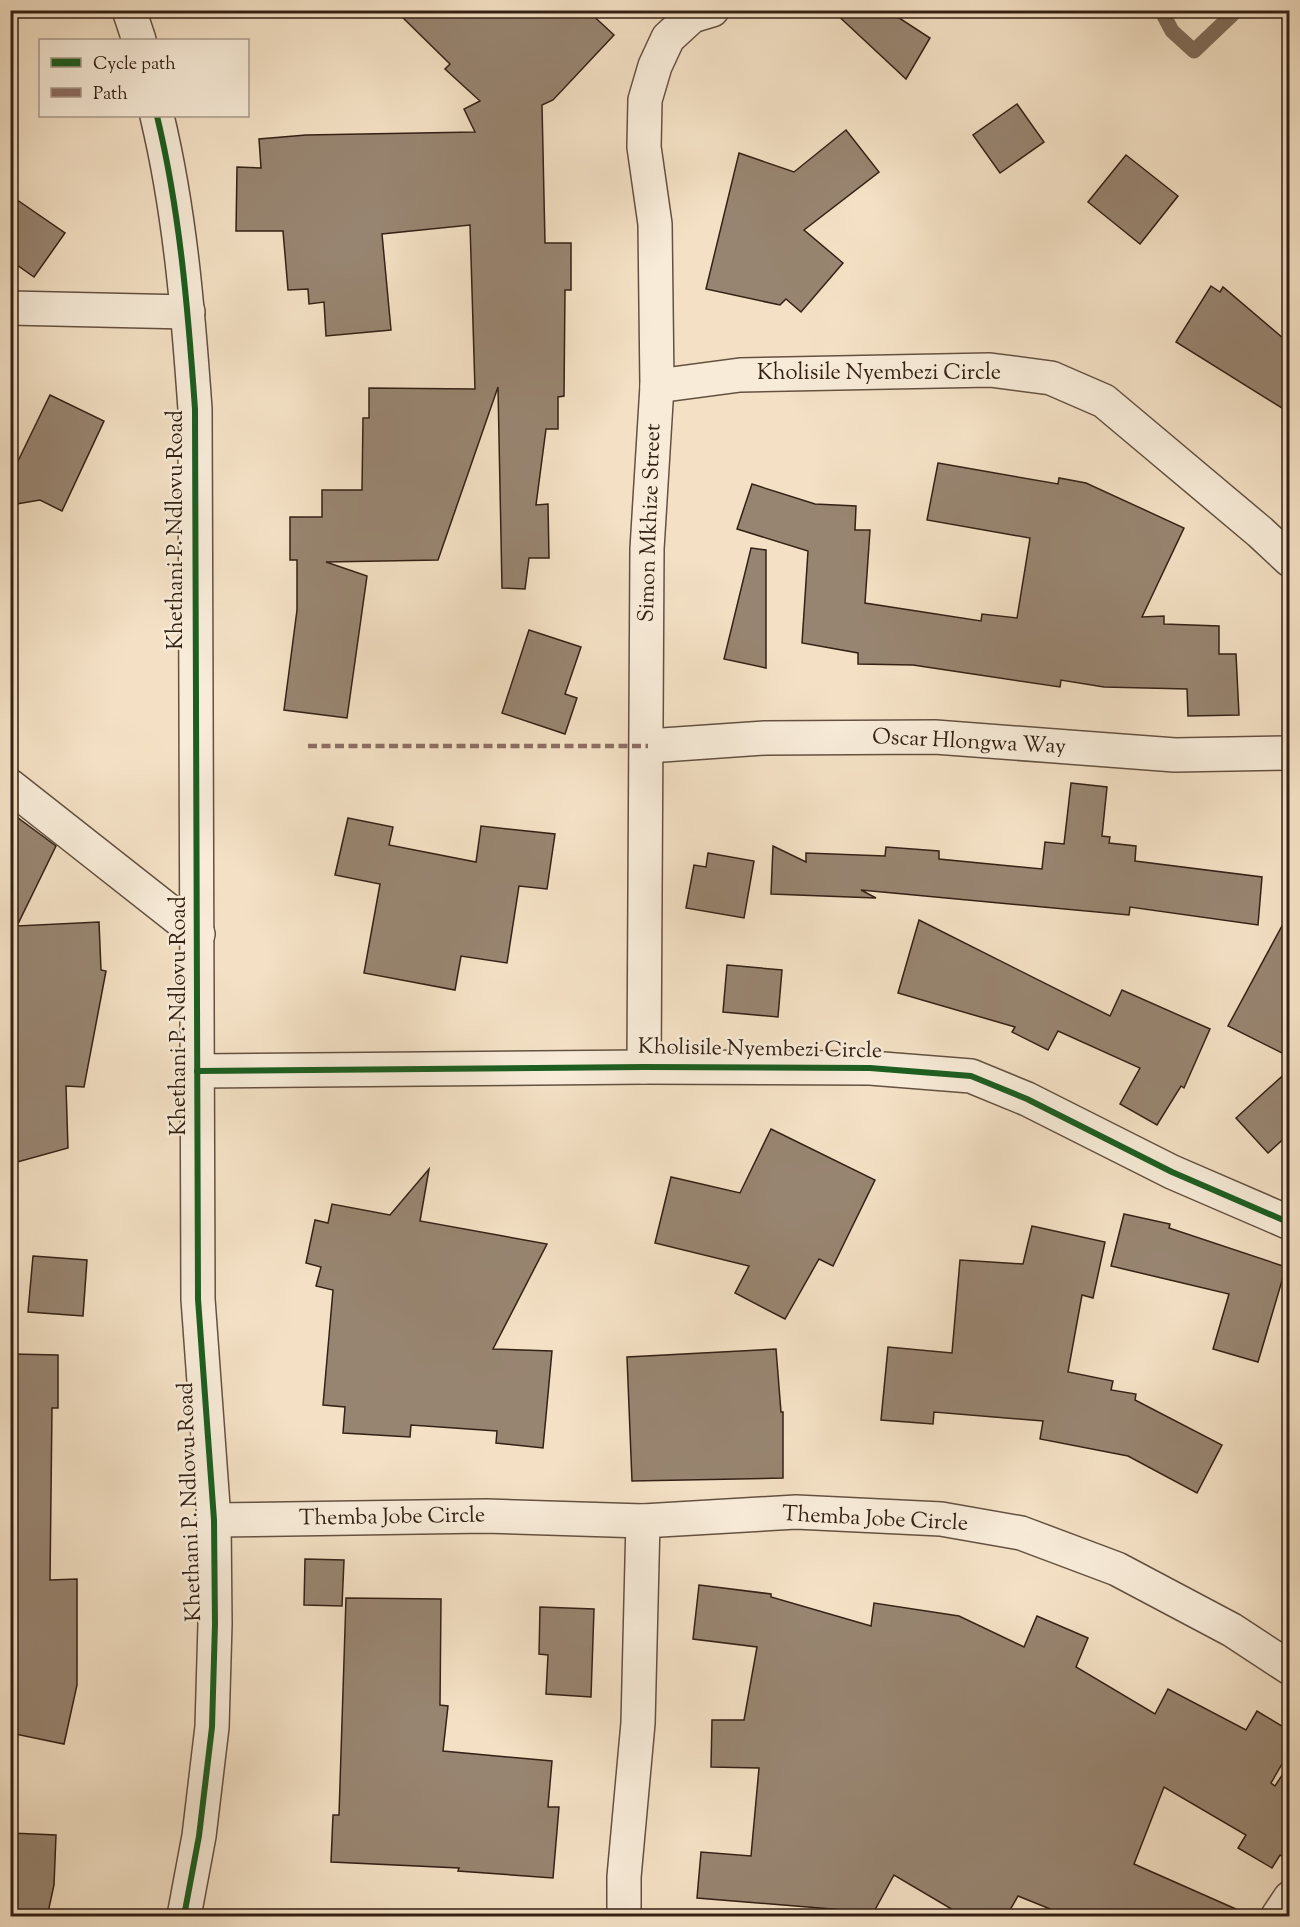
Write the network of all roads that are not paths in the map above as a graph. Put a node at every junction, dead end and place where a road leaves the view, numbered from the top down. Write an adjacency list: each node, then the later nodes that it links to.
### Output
1 (129, 10): 3 (street)
2 (712, 10): 7 (street, Simon Mkhize Street)
3 (139, 39)
4 (157, 117): 6 (street, Khethani P. Ndlovu Road)
5 (10, 308): 6 (street)
6 (188, 312): 12 (street, Khethani P. Ndlovu Road)
7 (657, 386): 8 (street, Kholisile Nyembezi Circle); 9 (street, Simon Mkhize Street)
8 (1290, 560)
9 (648, 746): 10 (street, Oscar Hlongwa Way); 13 (street, Simon Mkhize Street)
10 (1290, 753)
11 (10, 786): 12 (street)
12 (198, 934): 14 (street, Khethani P. Ndlovu Road)
13 (644, 1067): 14 (street, Kholisile Nyembezi Circle); 15 (street, Kholisile Nyembezi Circle)
14 (197, 1071): 16 (street, Khethani P. Ndlovu Road)
15 (1290, 1223)
16 (214, 1520): 17 (street, Themba Jobe Circle); 20 (street, Khethani P. Ndlovu Road)
17 (643, 1521): 18 (street, Themba Jobe Circle); 21 (street)
18 (1290, 1668)
19 (1290, 1898): 22 (street)
20 (184, 1917)
21 (624, 1917)
22 (1278, 1917)

